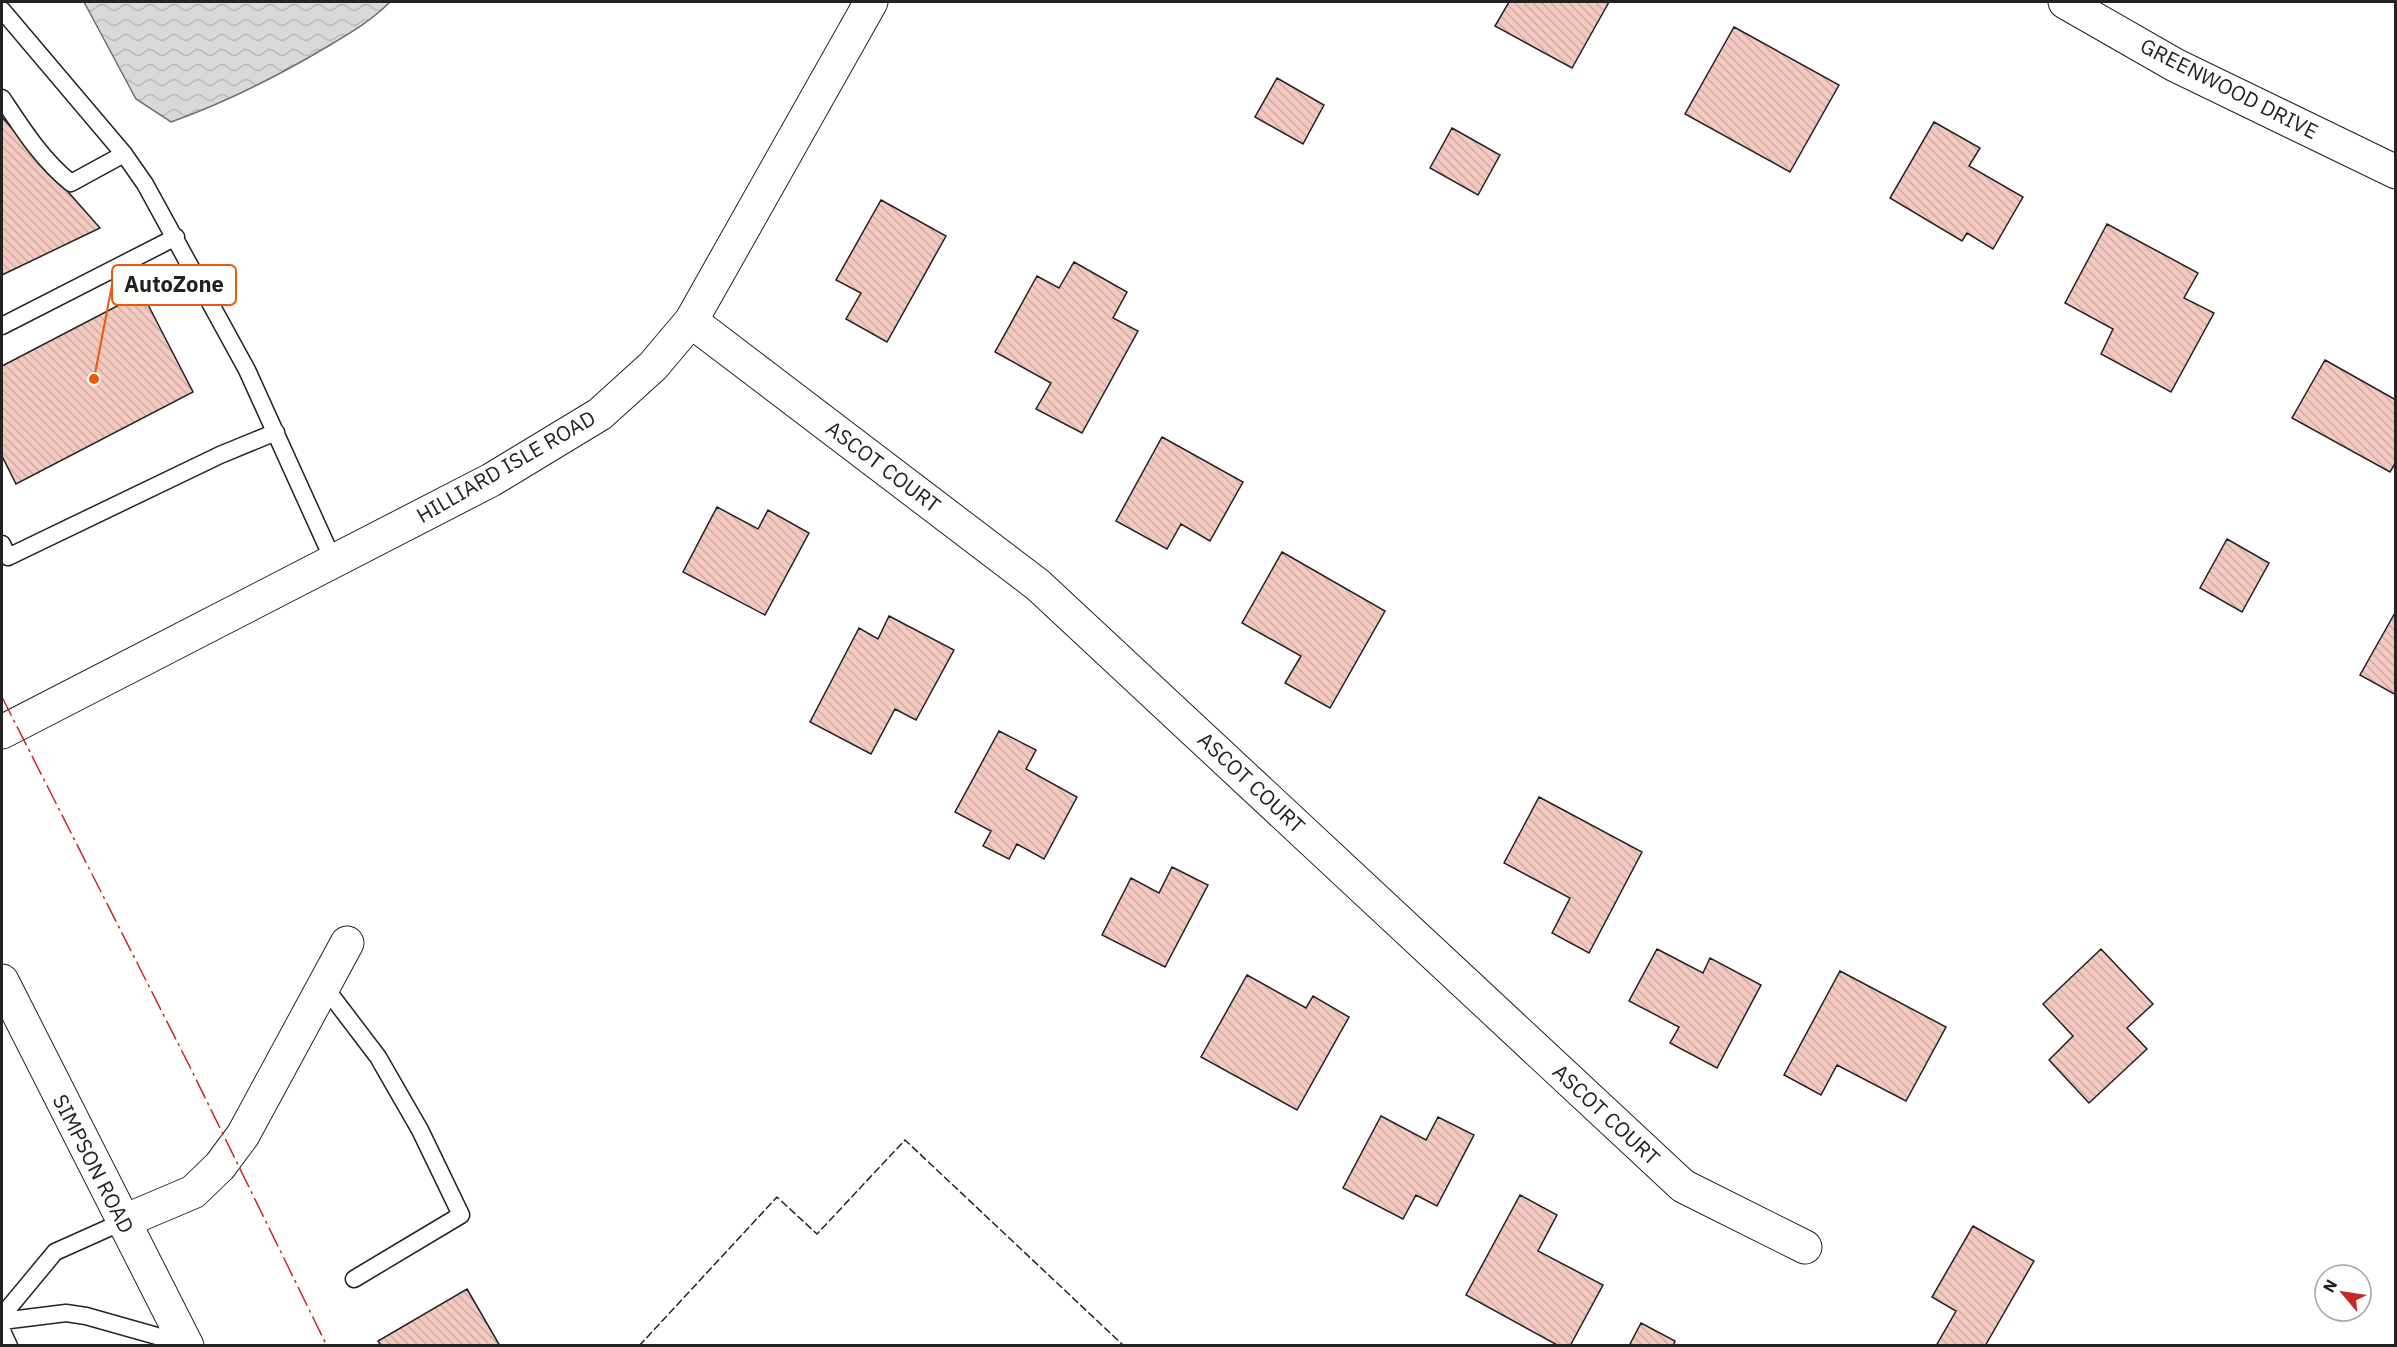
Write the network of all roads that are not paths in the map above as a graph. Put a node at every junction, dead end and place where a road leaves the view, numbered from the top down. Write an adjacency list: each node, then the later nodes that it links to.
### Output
1 (871, 2): 8 (street, HILLIARD ISLE ROAD)
2 (2065, 2): 6 (street, GREENWOOD DRIVE)
3 (2, 10): 5 (lane)
4 (2, 98): 5 (lane)
5 (124, 154): 7 (lane)
6 (2396, 172)
7 (176, 237): 9 (lane); 10 (lane)
8 (691, 321): 12 (street, HILLIARD ISLE ROAD); 18 (street, ASCOT COURT)
9 (2, 326)
10 (276, 432): 11 (lane); 12 (lane)
11 (2, 544)
12 (334, 562): 13 (street, HILLIARD ISLE ROAD)
13 (2, 732)
14 (347, 943): 16 (street)
15 (2, 981): 17 (street, SIMPSON ROAD)
16 (324, 986): 17 (street); 19 (lane)
17 (122, 1222): 20 (lane); 23 (street, SIMPSON ROAD)
18 (1805, 1247)
19 (354, 1279)
20 (2, 1316)
21 (2, 1321): 23 (lane)
22 (2, 1331): 24 (lane)
23 (187, 1345)
24 (9, 1346)

